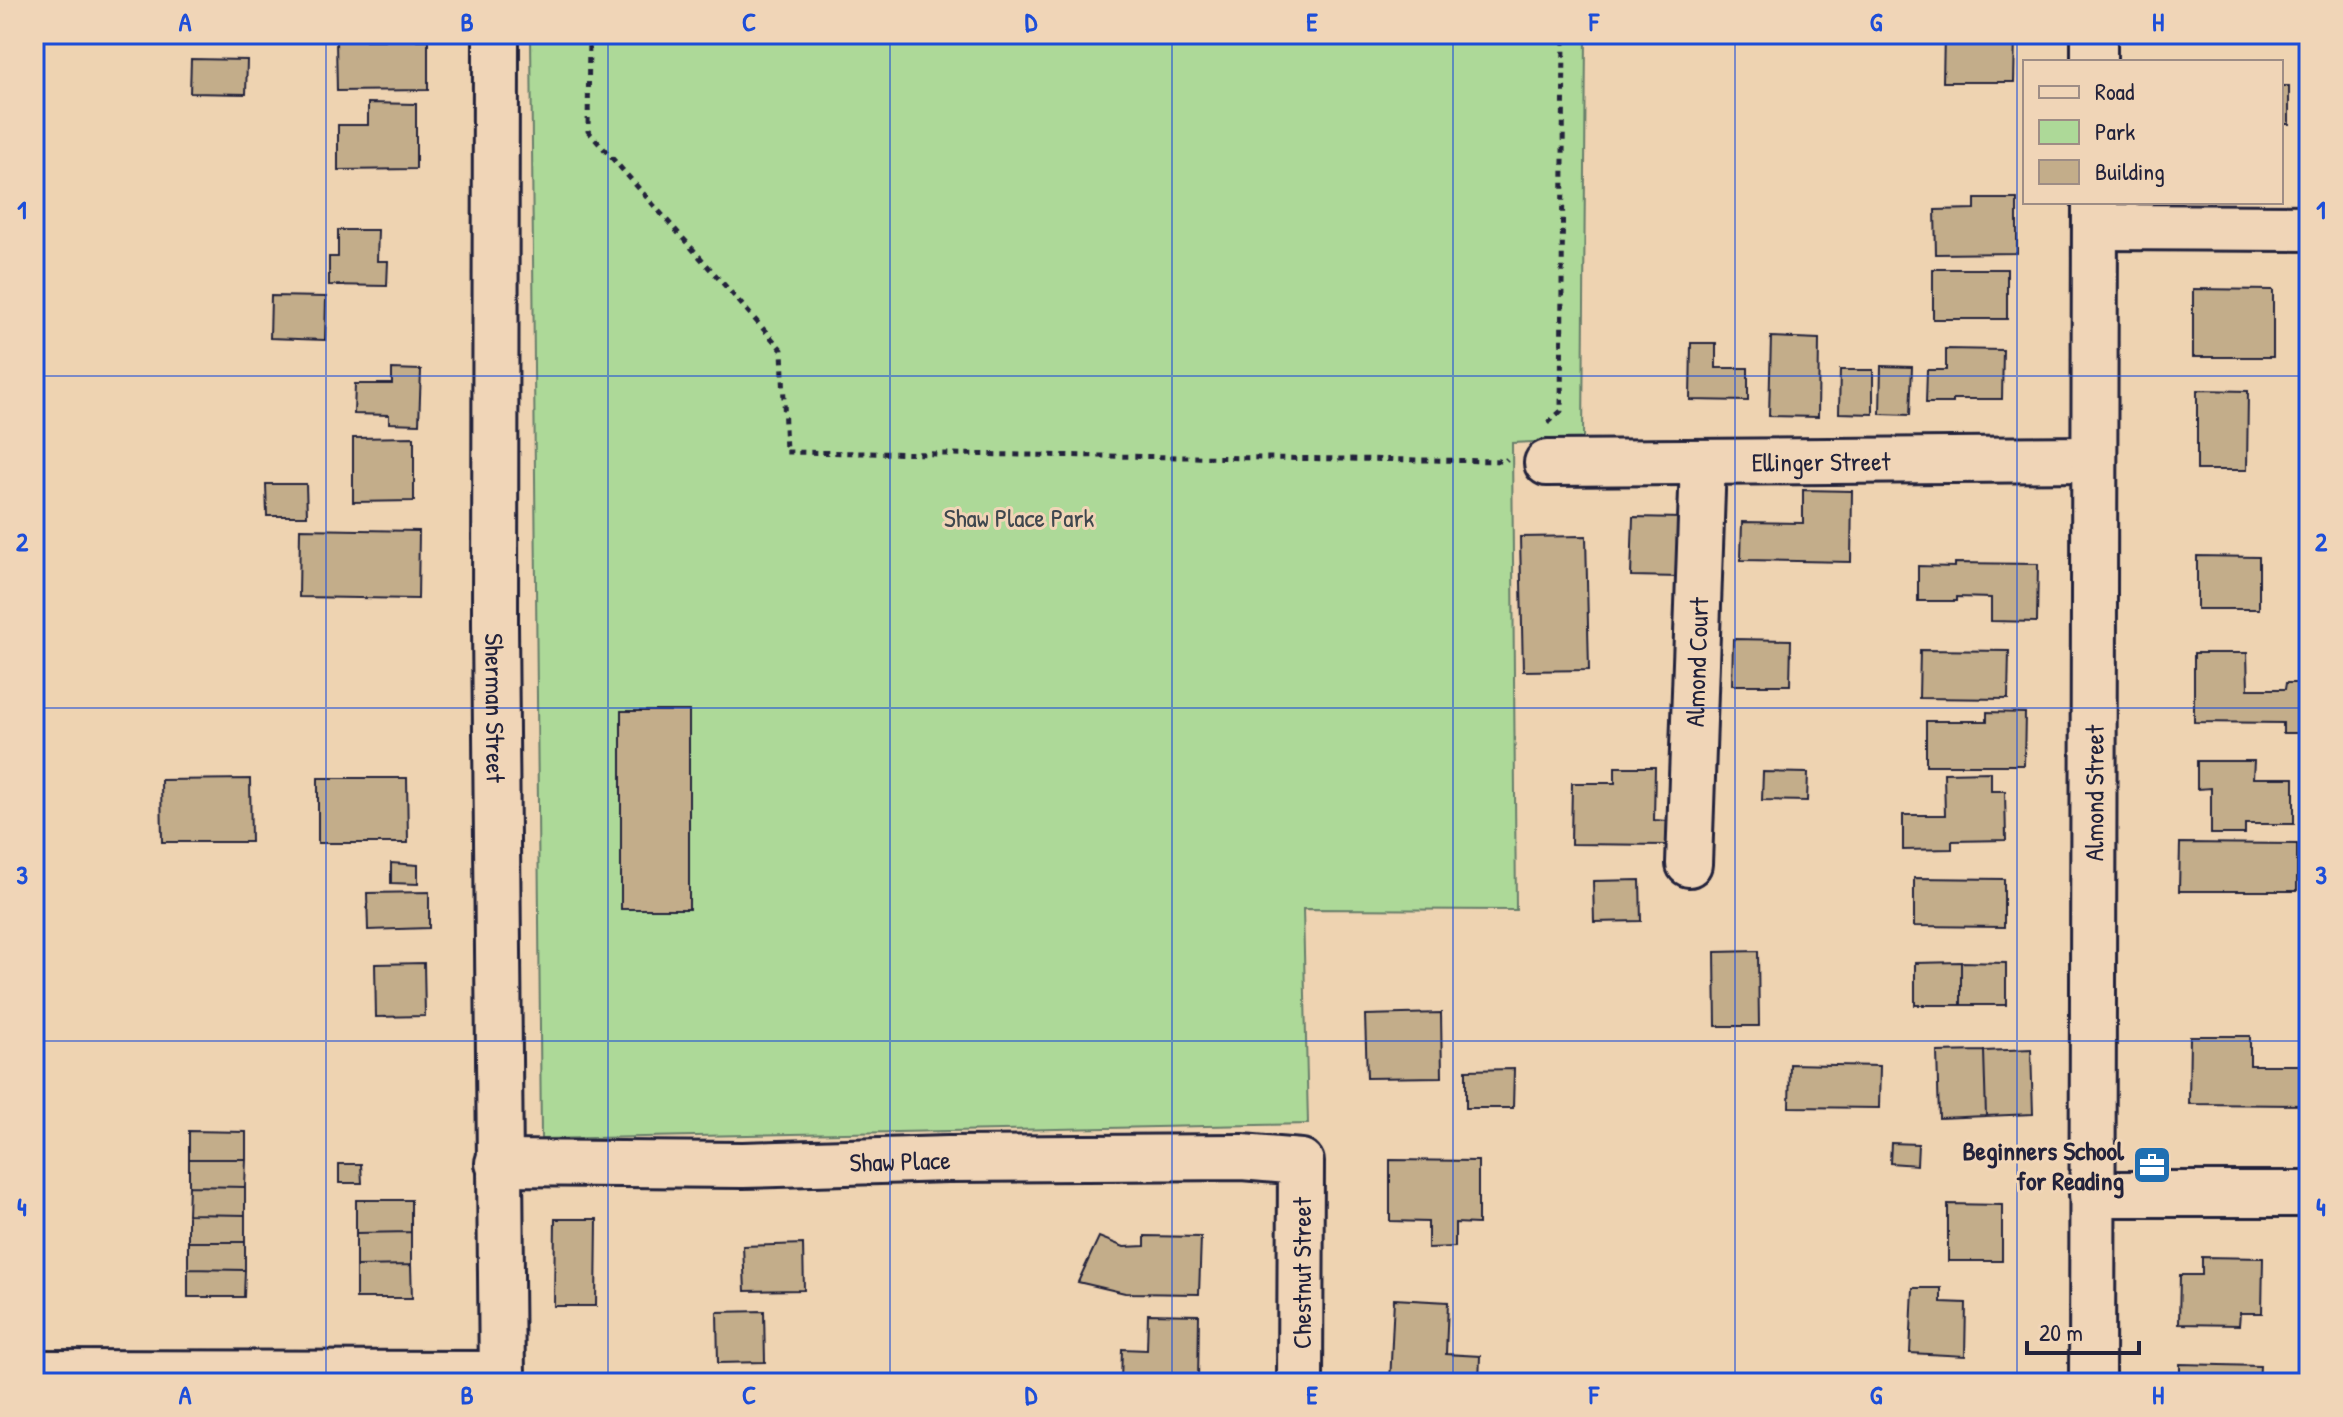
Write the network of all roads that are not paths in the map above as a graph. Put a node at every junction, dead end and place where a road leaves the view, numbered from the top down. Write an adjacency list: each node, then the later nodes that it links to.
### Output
1 (496, 34): 11 (street, Sherman Street)
2 (2094, 34): 3 (street)
3 (2094, 60)
4 (2095, 215): 5 (street); 7 (street, Almond Street)
5 (2309, 228)
6 (1534, 449): 8 (street, Ellinger Street)
7 (2094, 459): 8 (street, Ellinger Street); 12 (street, Almond Street)
8 (1703, 462): 9 (street, Almond Court)
9 (1689, 864)
10 (1301, 1162): 11 (street, Shaw Place); 16 (street, Chestnut Street)
11 (498, 1163): 15 (street, Sherman Street)
12 (2092, 1194): 13 (street); 17 (street, Almond Street)
13 (2309, 1194)
14 (34, 1373): 15 (street)
15 (502, 1379)
16 (1300, 1383)
17 (2092, 1383)

